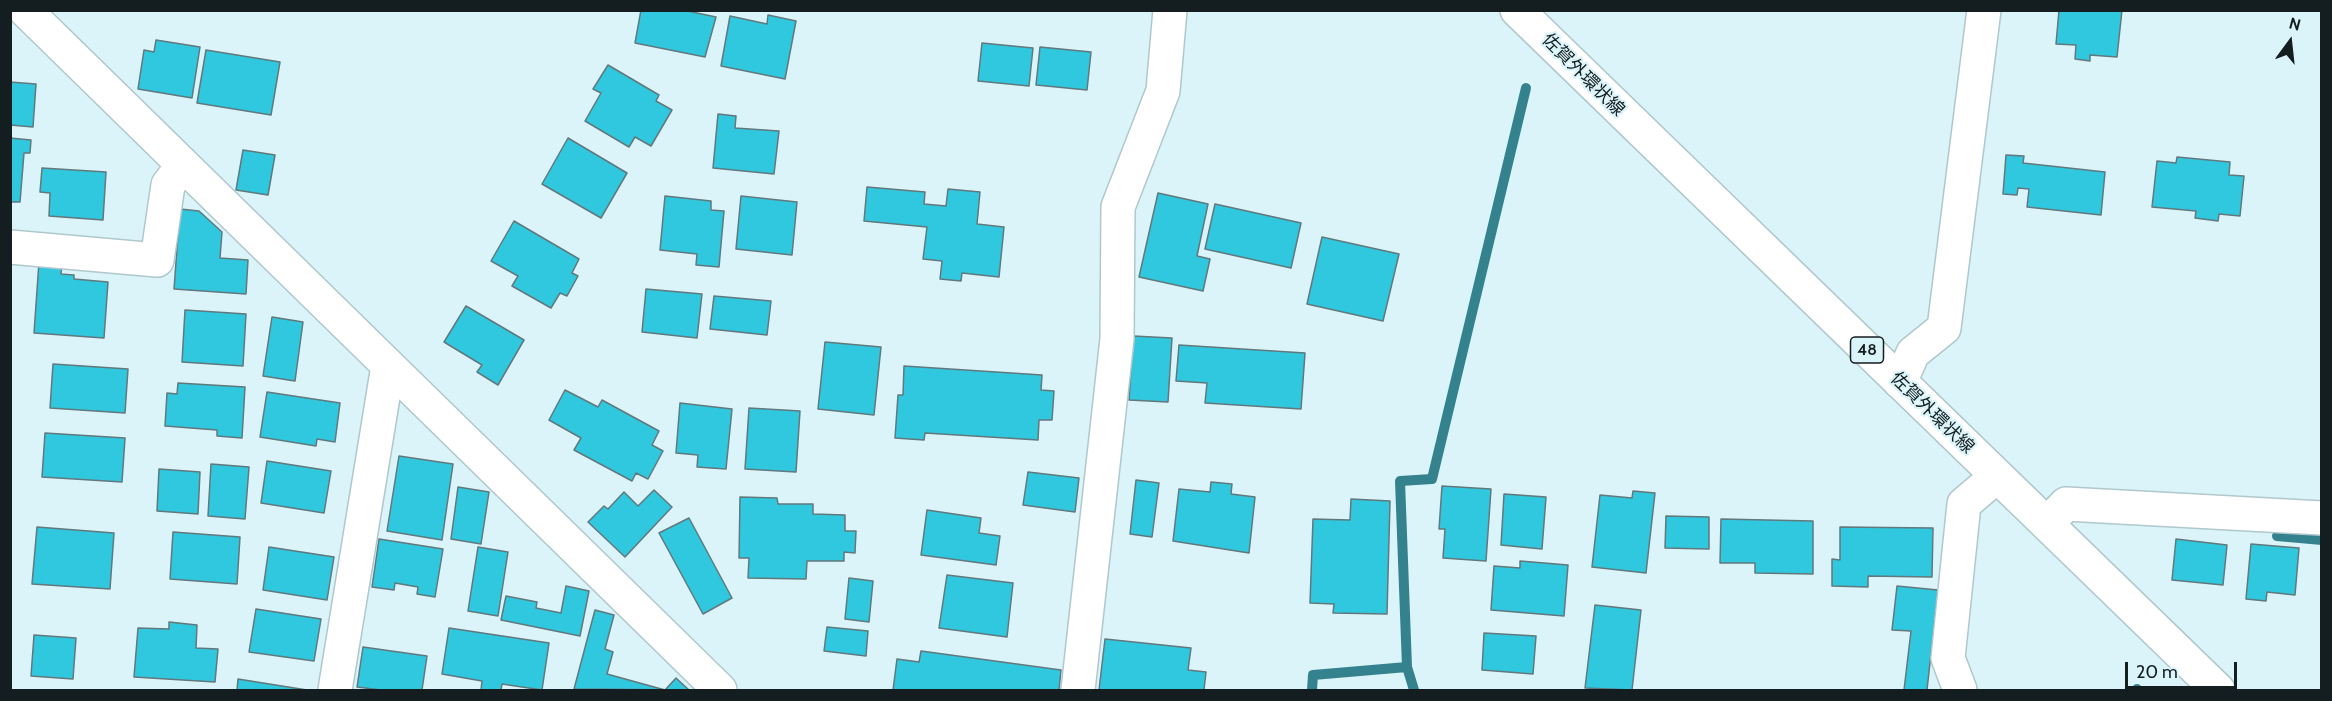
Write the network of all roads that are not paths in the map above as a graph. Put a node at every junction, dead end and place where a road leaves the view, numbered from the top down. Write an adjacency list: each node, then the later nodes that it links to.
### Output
1 (25, 10): 5 (street)
2 (1170, 10): 14 (street)
3 (1517, 10): 8 (street, 佐賀外環状線 / 48)
4 (1984, 10): 8 (street)
5 (183, 165): 6 (street); 7 (street)
6 (10, 247)
7 (388, 366): 12 (street); 13 (street)
8 (1900, 382): 9 (street, 佐賀外環状線 / 48)
9 (1997, 476): 11 (street, 佐賀外環状線 / 48); 15 (street)
10 (2322, 518): 11 (street)
11 (2047, 524): 16 (street, 佐賀外環状線 / 48)
12 (335, 690)
13 (720, 690)
14 (1078, 690)
15 (1960, 690)
16 (2218, 690)

